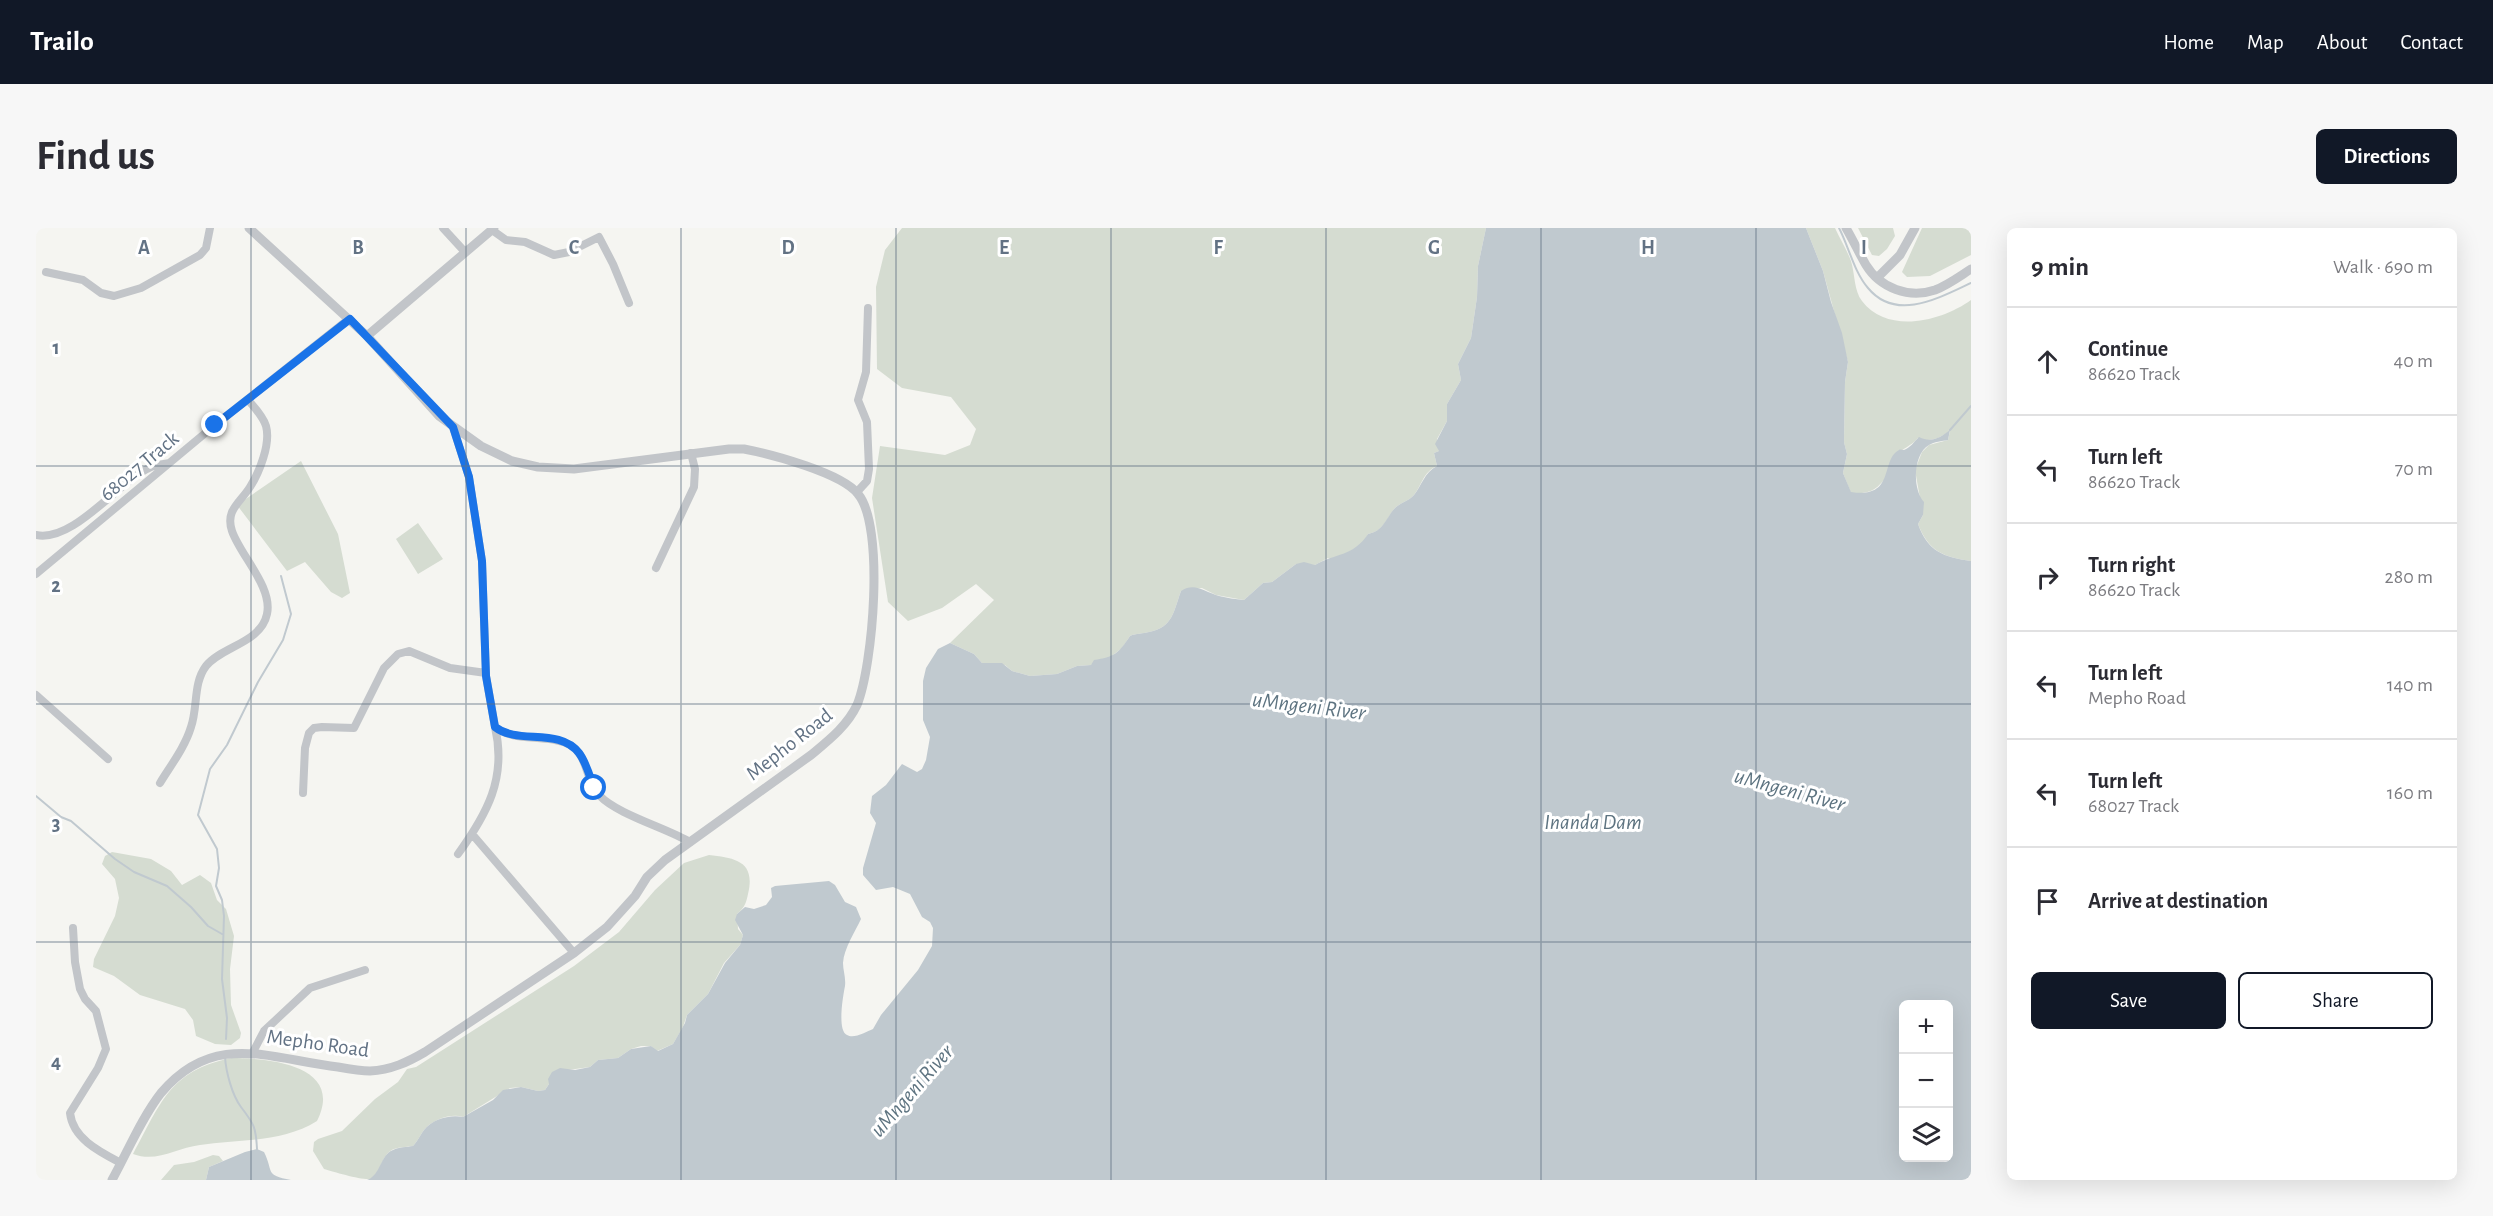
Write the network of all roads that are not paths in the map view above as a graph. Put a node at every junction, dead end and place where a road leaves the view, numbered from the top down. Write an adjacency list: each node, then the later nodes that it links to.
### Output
1 (210, 228): 9 (street)
2 (249, 228): 13 (street)
3 (443, 228): 7 (street)
4 (1846, 228): 10 (street)
5 (1915, 228): 10 (street)
6 (493, 229): 7 (street); 11 (street)
7 (465, 252): 14 (street)
8 (1971, 268): 10 (street)
9 (46, 272)
10 (1877, 278)
11 (629, 303)
12 (868, 308): 19 (street)
13 (350, 319): 14 (street); 15 (street, 68027 Track)
14 (367, 336): 16 (street)
15 (248, 400): 18 (street, 68027 Track); 27 (street)
16 (453, 427): 17 (street); 23 (street)
17 (690, 453): 19 (street); 21 (street)
18 (171, 462): 20 (street); 22 (street, 68027 Track)
19 (857, 492): 30 (street, Mepho Road)
20 (36, 535)
21 (656, 568)
22 (36, 574)
23 (486, 673): 25 (street); 28 (street)
24 (36, 694): 26 (street)
25 (495, 727): 29 (street); 30 (street)
26 (108, 759)
27 (160, 783)
28 (303, 793)
29 (472, 834): 31 (street); 33 (street)
30 (690, 842): 33 (street, Mepho Road)
31 (458, 854)
32 (73, 928): 36 (street)
33 (574, 953): 35 (street, Mepho Road)
34 (365, 970): 35 (street)
35 (253, 1052): 36 (street, Mepho Road)
36 (121, 1163): 37 (street, Mepho Road)
37 (112, 1180)

